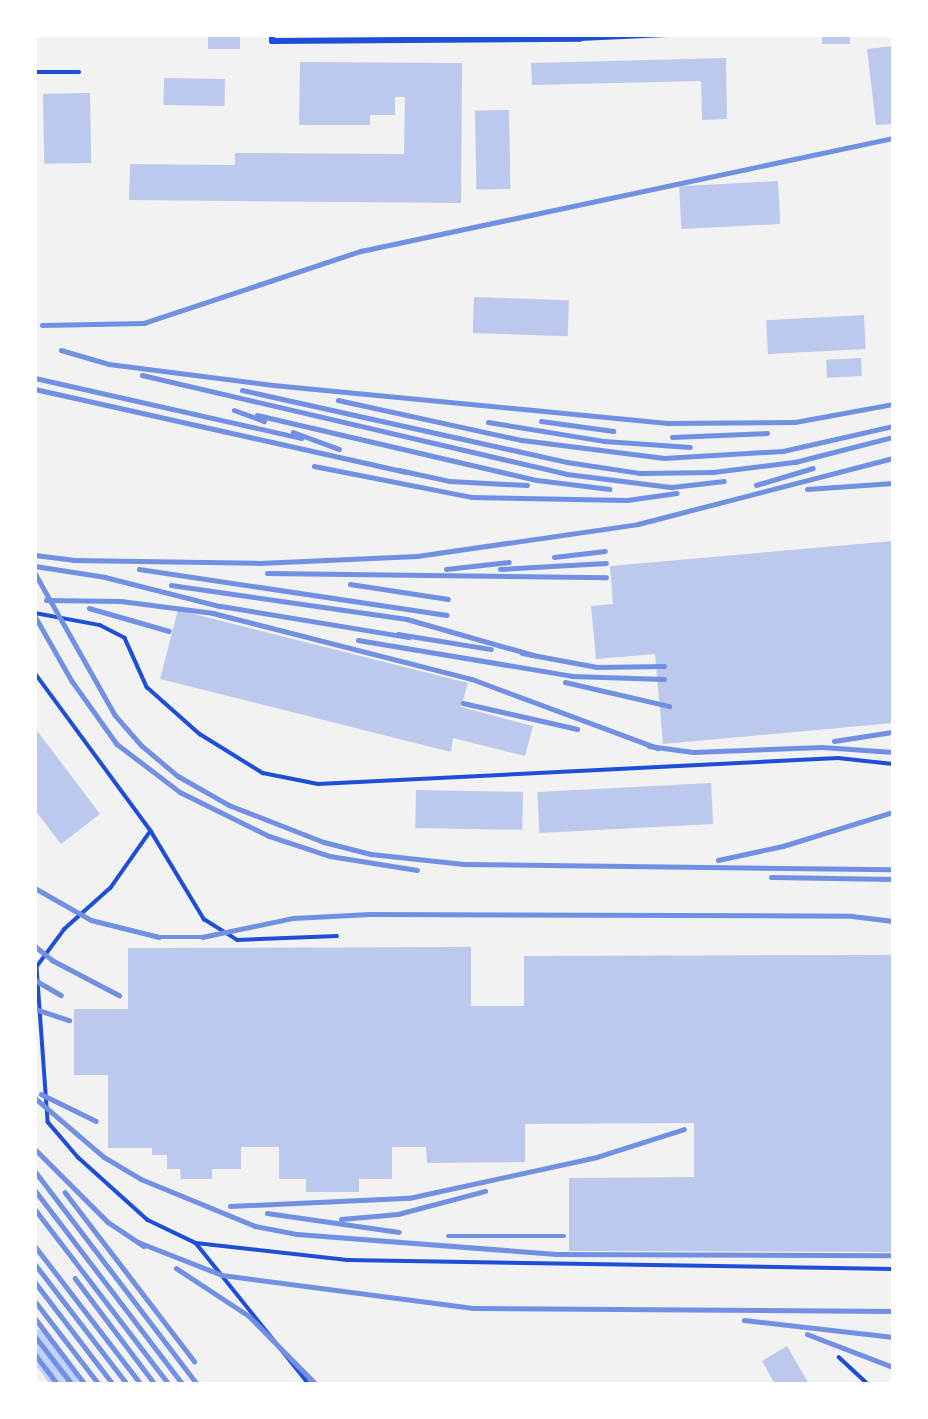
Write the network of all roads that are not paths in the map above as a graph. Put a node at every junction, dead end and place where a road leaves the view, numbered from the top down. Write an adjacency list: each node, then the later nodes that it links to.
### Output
1 (272, 35): 3 (street)
2 (667, 35): 4 (lane)
3 (447, 37): 4 (street)
4 (579, 37)
5 (35, 72): 6 (lane)
6 (79, 72)
7 (35, 613): 9 (lane)
8 (35, 673): 10 (lane)
9 (893, 764)
10 (151, 831): 11 (lane); 12 (lane)
11 (337, 936)
12 (196, 1243): 13 (lane); 15 (lane)
13 (893, 1269)
14 (839, 1357): 16 (lane)
15 (309, 1384)
16 (868, 1384)

